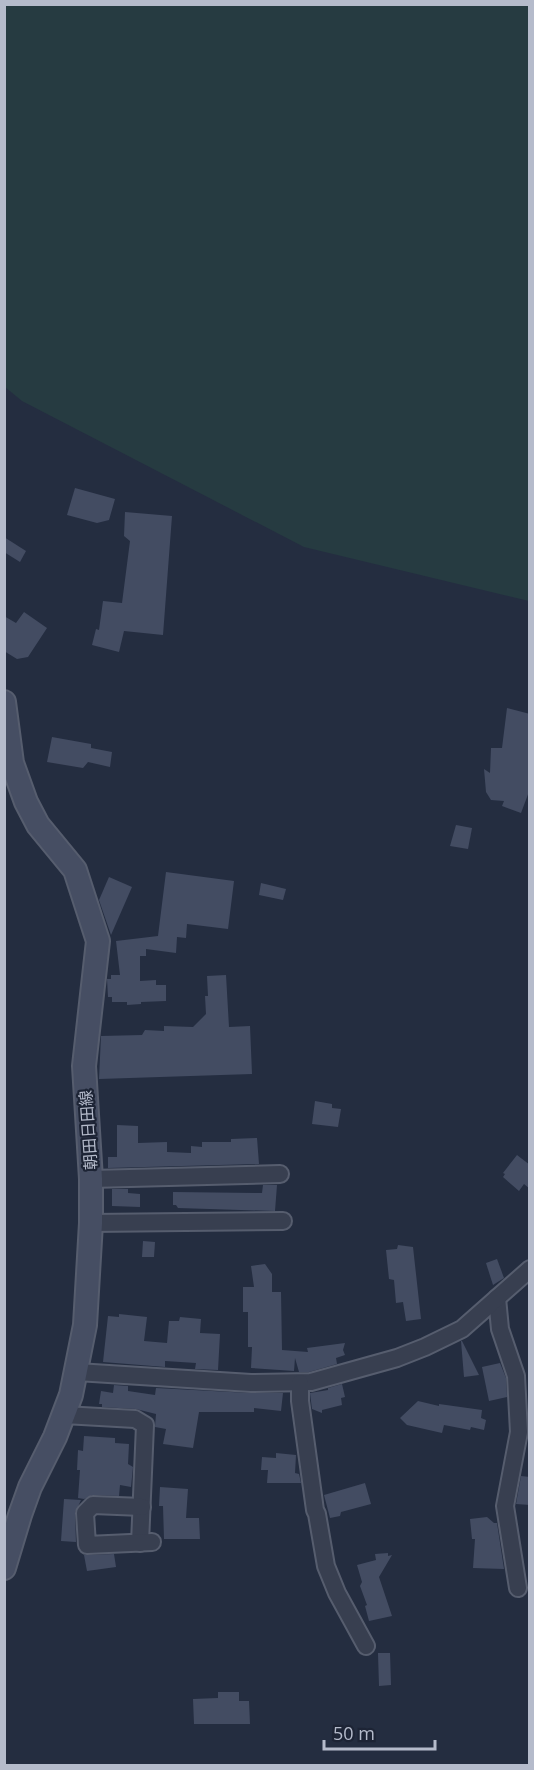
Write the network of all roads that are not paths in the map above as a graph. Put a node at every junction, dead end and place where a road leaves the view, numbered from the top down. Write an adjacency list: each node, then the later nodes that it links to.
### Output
1 (4, 702): 3 (main road, 朝田日田線)
2 (280, 1174): 3 (street)
3 (91, 1179): 5 (main road, 朝田日田線)
4 (283, 1221): 5 (street)
5 (91, 1223): 8 (main road, 朝田日田線)
6 (530, 1269): 7 (street)
7 (497, 1298): 9 (street); 13 (street)
8 (77, 1372): 9 (street); 10 (main road, 朝田日田線)
9 (300, 1383): 14 (street)
10 (64, 1415): 11 (street); 12 (main road, 朝田日田線)
11 (141, 1507): 11 (street)
12 (4, 1568)
13 (518, 1588)
14 (366, 1646)

